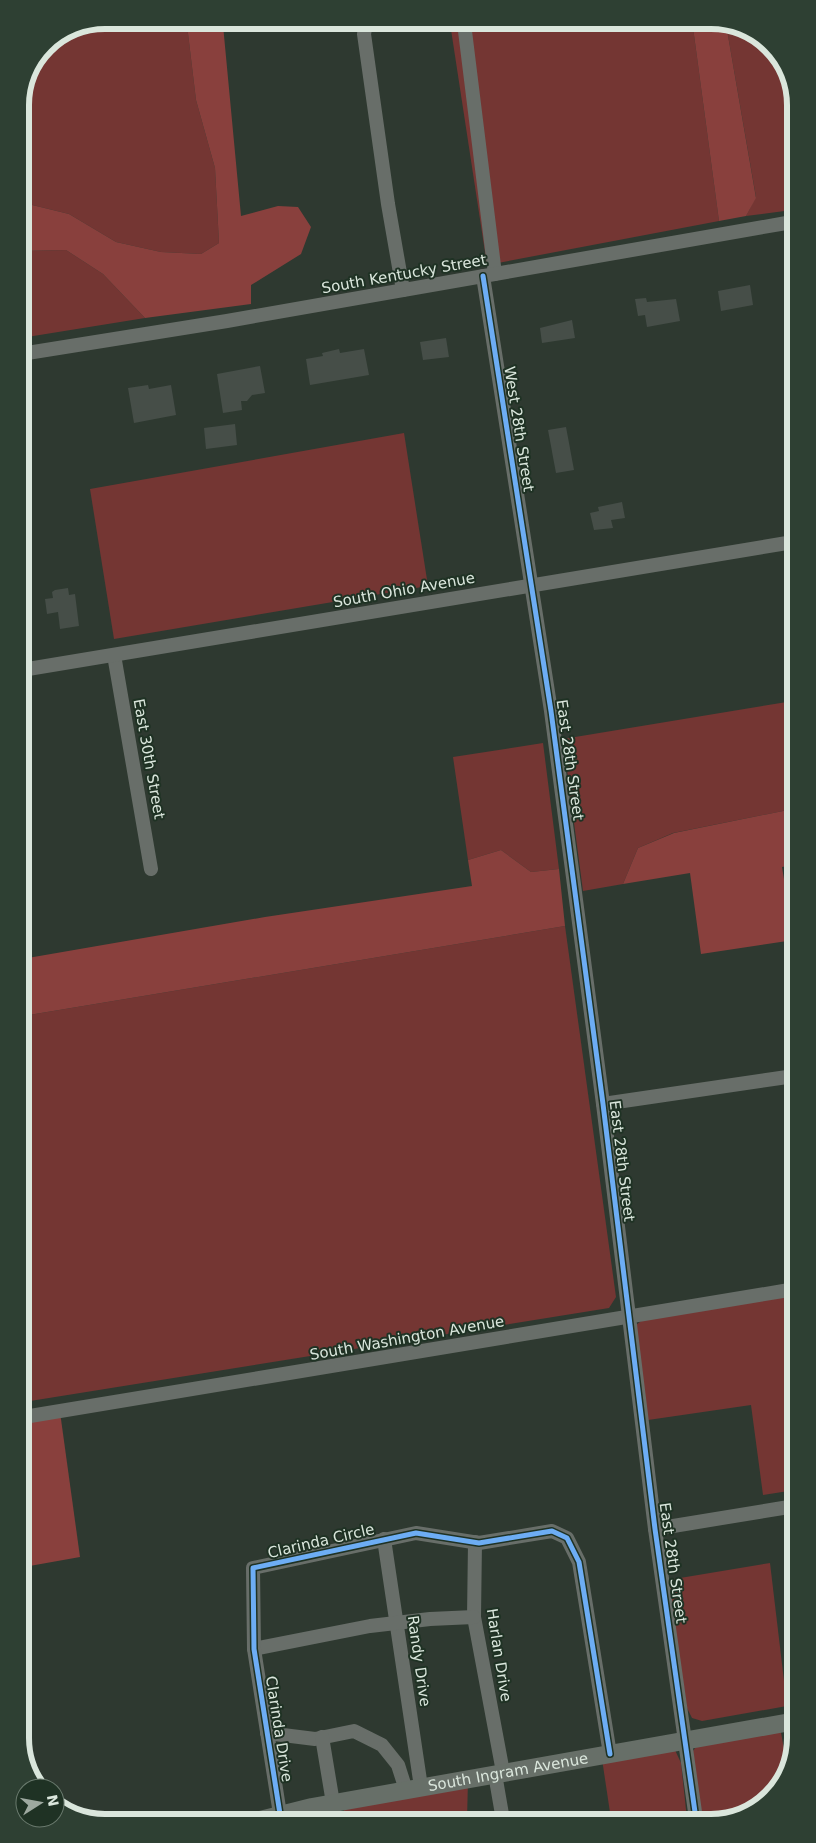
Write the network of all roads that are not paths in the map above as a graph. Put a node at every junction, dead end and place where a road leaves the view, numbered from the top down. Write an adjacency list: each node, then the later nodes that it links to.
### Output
1 (365, 29): 5 (street)
2 (465, 29): 4 (street, West 28th Street)
3 (787, 223): 4 (street, South Kentucky Street)
4 (489, 275): 5 (street, South Kentucky Street); 8 (street, West 28th Street)
5 (404, 290): 6 (street, South Kentucky Street)
6 (29, 353)
7 (787, 543): 8 (street, South Ohio Avenue)
8 (531, 585): 9 (street, South Ohio Avenue); 13 (street, East 28th Street)
9 (114, 655): 10 (street, South Ohio Avenue); 11 (street, East 30th Street)
10 (29, 669)
11 (151, 869)
12 (787, 1077): 13 (street)
13 (603, 1104): 15 (street, East 28th Street)
14 (787, 1290): 15 (street, South Washington Avenue)
15 (629, 1316): 16 (street, South Washington Avenue); 18 (street, East 28th Street)
16 (29, 1416)
17 (787, 1507): 18 (street)
18 (655, 1529): 27 (street, East 28th Street)
19 (384, 1539): 20 (street); 22 (street, Randy Drive); 23 (street, Clarinda Circle)
20 (475, 1542): 21 (street, Harlan Drive); 28 (street)
21 (474, 1618): 22 (street); 29 (street, Harlan Drive)
22 (397, 1623): 23 (street); 30 (street, Randy Drive)
23 (254, 1649): 25 (street, Clarinda Drive)
24 (787, 1723): 27 (main road, South Ingram Avenue)
25 (267, 1733): 26 (street); 32 (street, Clarinda Drive)
26 (322, 1738): 30 (street); 31 (street)
27 (685, 1741): 28 (main road, South Ingram Avenue); 35 (street, East 28th Street)
28 (610, 1754): 29 (main road, South Ingram Avenue)
29 (499, 1773): 30 (main road, South Ingram Avenue); 34 (street, Harlan Drive)
30 (414, 1788): 31 (main road, South Ingram Avenue)
31 (333, 1803): 33 (main road, South Ingram Avenue)
32 (280, 1814): 33 (main road, South Ingram Avenue)
33 (314, 1814)
34 (502, 1814)
35 (695, 1814)

